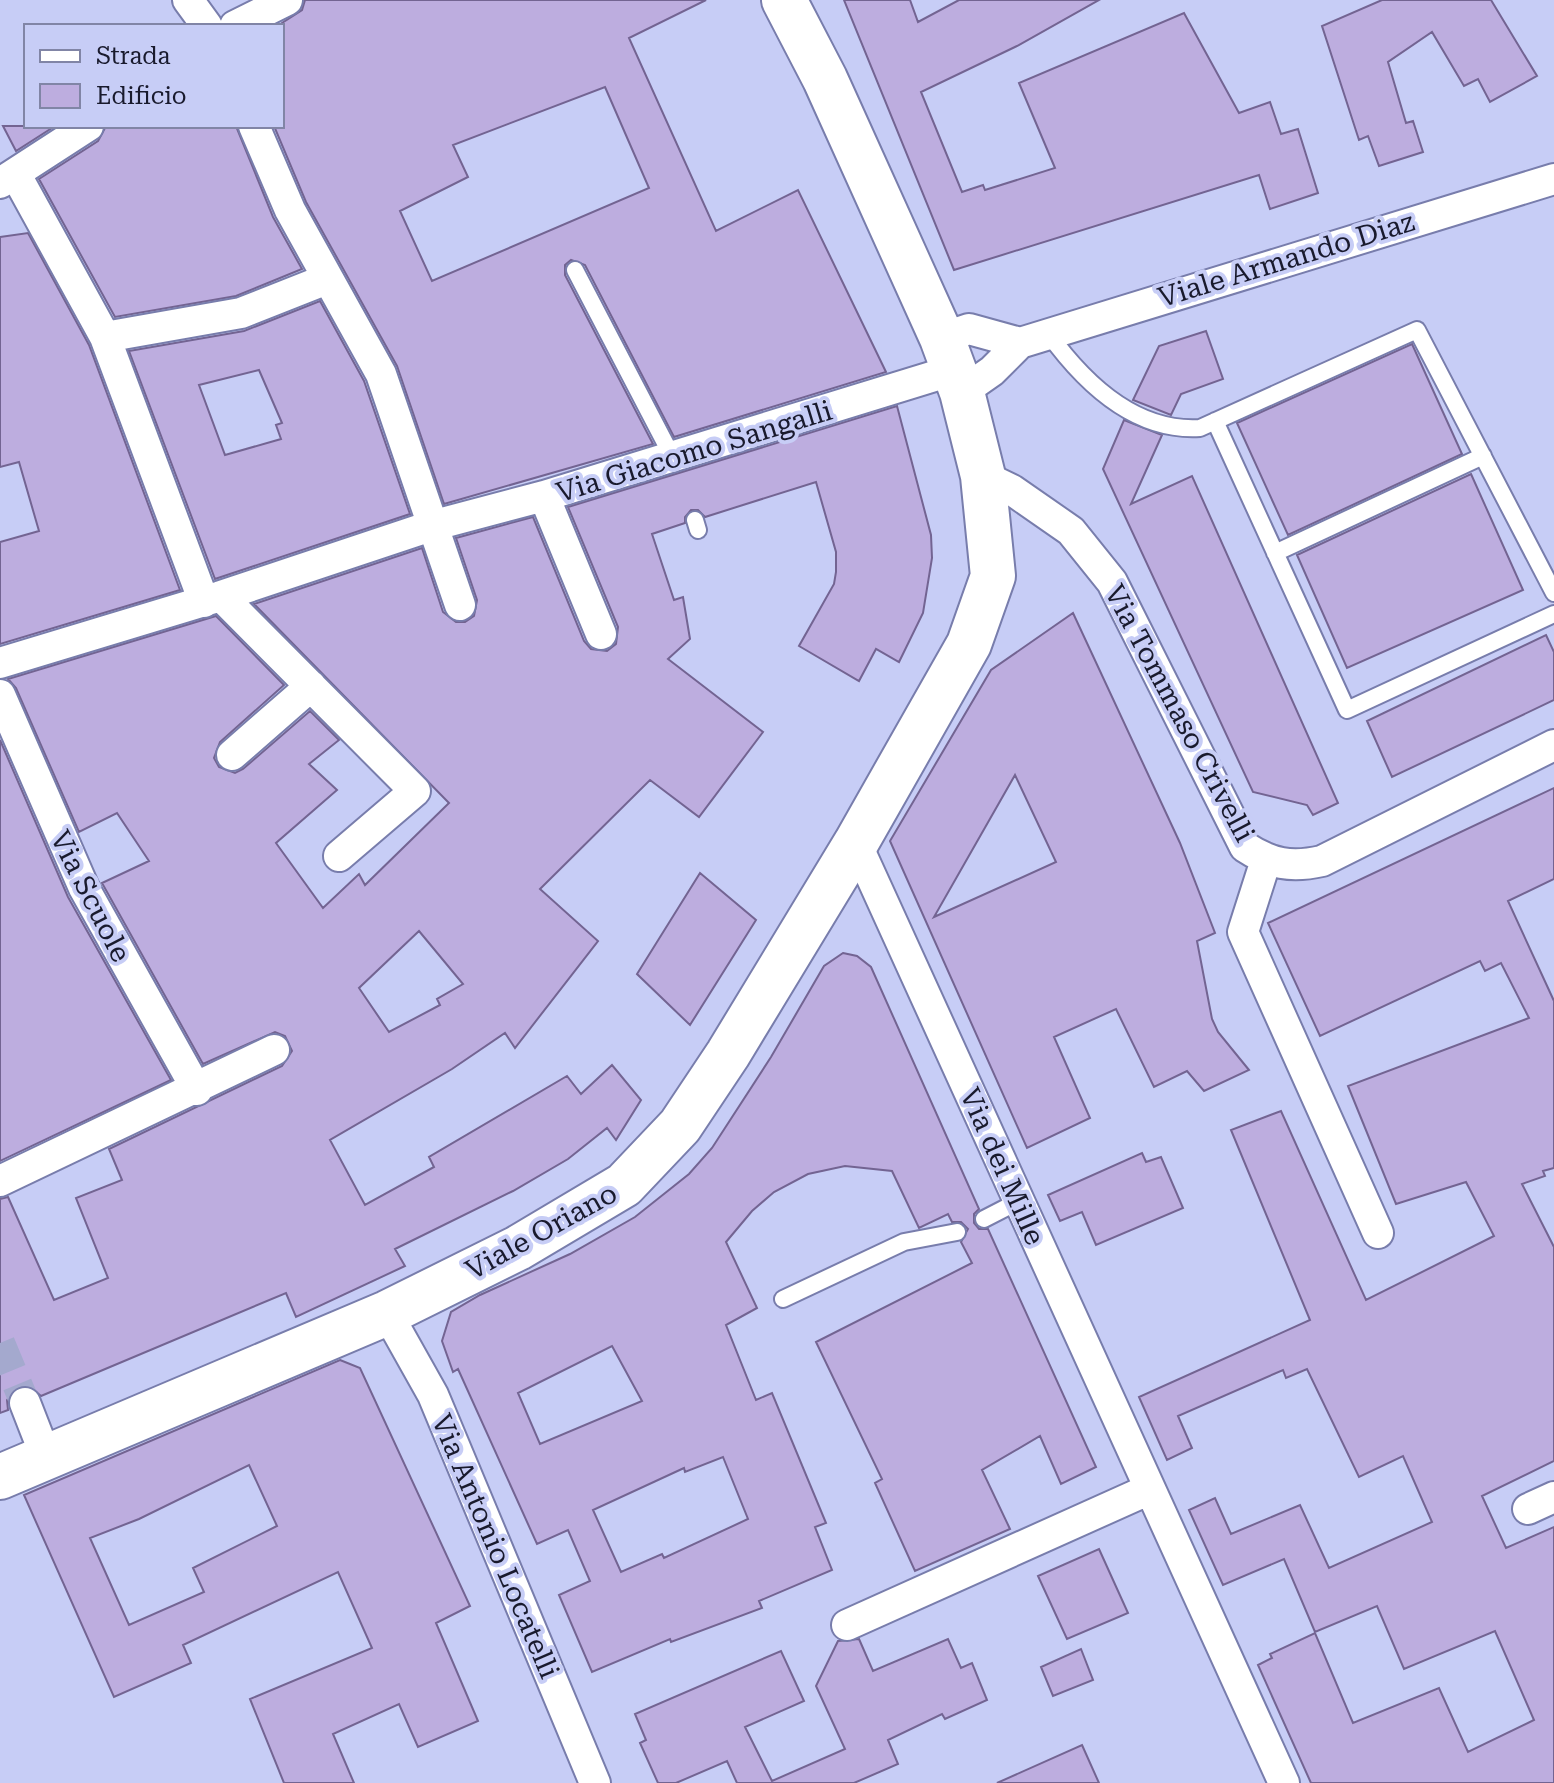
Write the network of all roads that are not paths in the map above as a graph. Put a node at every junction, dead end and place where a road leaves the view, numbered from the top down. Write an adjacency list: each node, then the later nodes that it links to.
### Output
1 (188, 0): 5 (street)
2 (287, 0): 6 (street)
3 (784, 0): 7 (street)
4 (808, 0): 7 (street)
5 (206, 24)
6 (239, 24)
7 (825, 79): 17 (street, Viale Oriano)
8 (85, 128): 10 (street)
9 (255, 128): 13 (street)
10 (8, 179): 15 (street)
11 (1554, 179): 14 (street, Viale Armando Diaz)
12 (575, 270): 20 (lane)
13 (327, 279): 15 (street); 23 (street)
14 (1048, 333): 16 (street, Viale Armando Diaz); 18 (lane)
15 (105, 337): 26 (street)
16 (1020, 343): 17 (street, Viale Armando Diaz); 17 (street)
17 (953, 367): 20 (street, Via Giacomo Sangalli); 21 (street, Viale Oriano)
18 (1215, 421): 19 (lane); 24 (lane)
19 (1483, 456): 24 (lane); 25 (lane)
20 (675, 460): 22 (street, Via Giacomo Sangalli)
21 (983, 476): 35 (street, Viale Oriano); 37 (street, Via Tommaso Crivelli)
22 (544, 496): 23 (street, Via Giacomo Sangalli); 29 (street)
23 (431, 526): 26 (street, Via Giacomo Sangalli); 27 (street)
24 (1275, 553): 28 (lane)
25 (1554, 593)
26 (212, 599): 30 (street, Via Giacomo Sangalli); 31 (street)
27 (460, 605)
28 (1554, 614)
29 (601, 634)
30 (0, 663)
31 (311, 686): 34 (street); 36 (street)
32 (0, 695): 39 (street, Via Scuole)
33 (1554, 745): 37 (street, Via Tommaso Crivelli)
34 (232, 755)
35 (856, 843): 41 (street, Via dei Mille); 46 (street, Viale Oriano)
36 (339, 856)
37 (1266, 860): 44 (street, Via Tommaso Crivelli)
38 (274, 1050): 39 (street)
39 (197, 1090): 40 (street)
40 (0, 1181)
41 (1019, 1201): 42 (lane); 50 (street, Via dei Mille)
42 (984, 1219)
43 (957, 1232): 45 (lane)
44 (1378, 1233)
45 (783, 1299)
46 (387, 1313): 48 (street, Viale Oriano); 52 (street, Via Antonio Locatelli)
47 (25, 1403): 48 (street)
48 (46, 1457): 49 (street, Viale Oriano)
49 (0, 1477)
50 (1150, 1489): 51 (street); 53 (street, Via dei Mille)
51 (847, 1625)
52 (595, 1783)
53 (1284, 1783)

